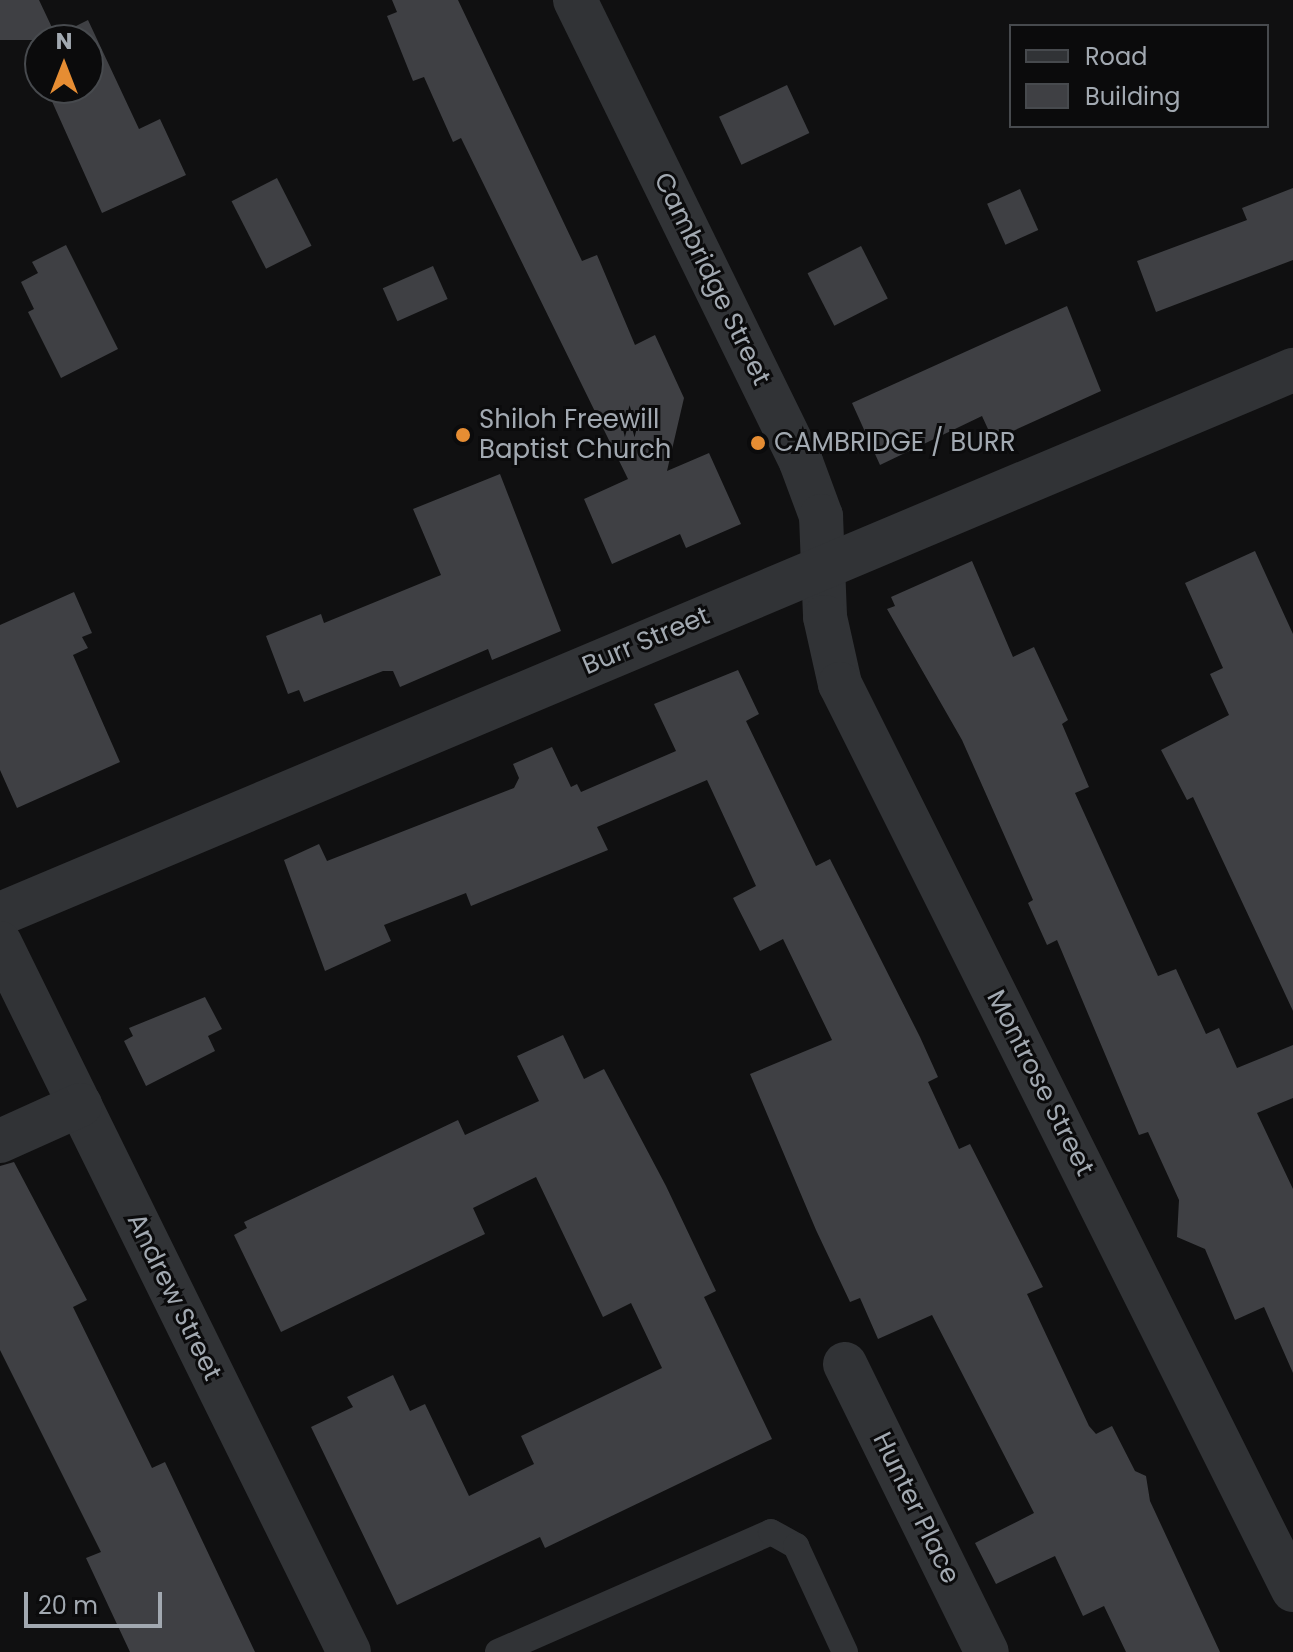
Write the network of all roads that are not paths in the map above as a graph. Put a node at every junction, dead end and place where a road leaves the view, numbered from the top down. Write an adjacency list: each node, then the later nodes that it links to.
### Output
1 (575, 0): 3 (street, Cambridge Street)
2 (1288, 385): 3 (street, Burr Street)
3 (823, 566): 4 (street, Burr Street); 9 (street, Montrose Street)
4 (0, 914)
5 (0, 943): 6 (street, Andrew Street)
6 (80, 1105): 7 (street); 10 (street, Andrew Street)
7 (0, 1141)
8 (845, 1364): 13 (street, Hunter Place)
9 (1293, 1590)
10 (349, 1652)
11 (498, 1652): 12 (lane)
12 (845, 1652)
13 (987, 1652)

